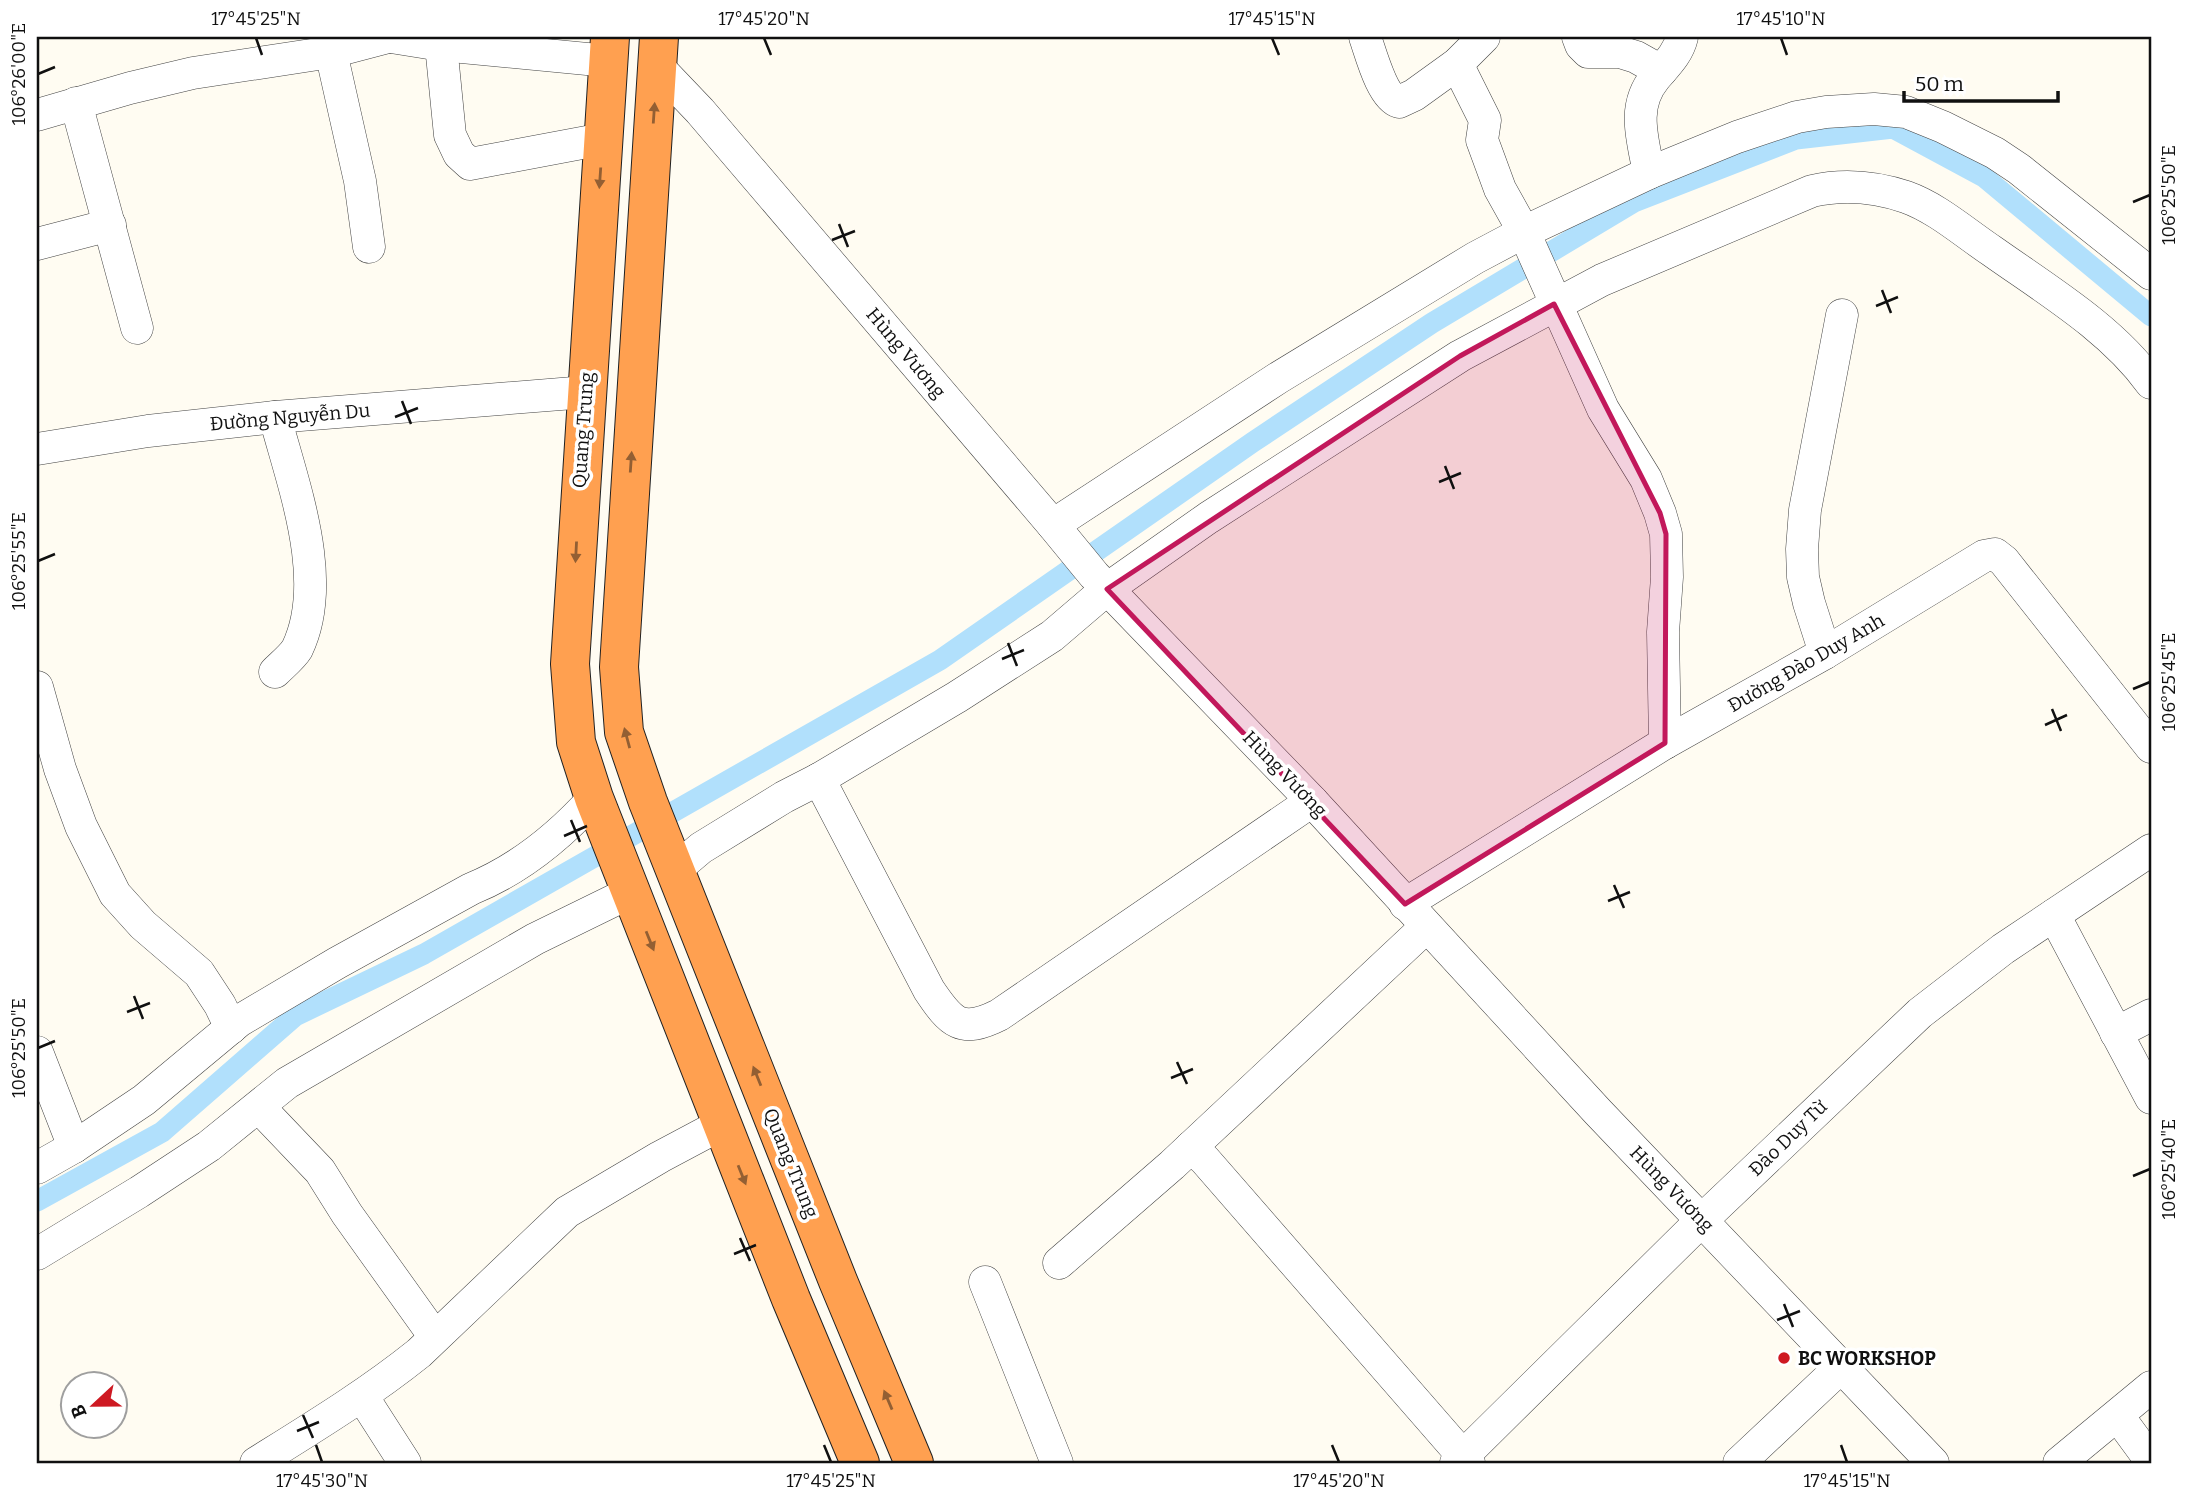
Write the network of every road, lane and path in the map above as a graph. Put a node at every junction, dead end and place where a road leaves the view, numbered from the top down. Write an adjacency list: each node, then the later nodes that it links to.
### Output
1 (389, 37): 6 (street); 8 (street)
2 (1365, 37): 10 (street)
3 (1484, 37): 10 (street)
4 (1578, 37): 11 (street)
5 (1682, 37): 11 (street)
6 (441, 45): 7 (street); 14 (street)
7 (609, 49): 9 (highway); 14 (highway, Quang Trung)
8 (331, 52): 12 (street); 19 (street)
9 (659, 52): 29 (highway, one-way to 9); 30 (street, Hùng Vương)
10 (1457, 64): 17 (street)
11 (1661, 71): 15 (street)
12 (76, 103): 13 (street); 16 (street)
13 (37, 115)
14 (603, 139): 25 (highway, Quang Trung, one-way to 25)
15 (1649, 173): 17 (street); 20 (street)
16 (110, 225): 18 (street); 23 (street)
17 (1525, 236): 21 (street); 30 (street)
18 (37, 244)
19 (369, 247)
20 (2151, 274)
21 (1553, 302): 24 (street); 31 (street); 35 (street)
22 (1842, 315): 32 (street)
23 (137, 328)
24 (2151, 383)
25 (586, 392): 26 (street, Đường Nguyễn Du); 28 (highway, Quang Trung)
26 (275, 417): 27 (street, Đường Nguyễn Du); 33 (street)
27 (37, 449)
28 (579, 496): 29 (highway); 39 (highway, Quang Trung, one-way to 39)
29 (628, 502): 41 (highway, Quang Trung, one-way to 29)
30 (1057, 529): 31 (street, Hùng Vương)
31 (1100, 582): 37 (street); 38 (street, Hùng Vương)
32 (1825, 653): 35 (street, Đường Đào Duy Anh); 36 (street, Đường Đào Duy Anh)
33 (275, 672)
34 (37, 687): 47 (street)
35 (1665, 743): 43 (street, Đường Đào Duy Anh)
36 (2151, 747)
37 (818, 779): 38 (street); 41 (street)
38 (1311, 802): 43 (street, Hùng Vương)
39 (598, 809): 42 (highway, Quang Trung); 47 (street)
40 (2151, 850): 44 (street, Đào Duy Từ)
41 (673, 866): 59 (highway, Quang Trung, one-way to 41)
42 (628, 885): 51 (street); 52 (highway, one-way to 52)
43 (1405, 904): 45 (street, Hùng Vương)
44 (2054, 915): 48 (street); 56 (street, Đào Duy Từ)
45 (1426, 927): 54 (street); 56 (street, Hùng Vương)
46 (2151, 1015): 48 (street)
47 (231, 1028): 53 (street)
48 (2116, 1033): 50 (street)
49 (37, 1052): 53 (street)
50 (2151, 1098)
51 (259, 1107): 57 (street); 62 (street)
52 (722, 1124): 61 (highway, one-way to 61); 62 (street)
53 (74, 1147): 55 (street)
54 (1191, 1147): 58 (street); 68 (street)
55 (37, 1168)
56 (1702, 1220): 63 (street, Hùng Vương); 68 (street, Đào Duy Từ)
57 (37, 1254)
58 (1059, 1263)
59 (838, 1281): 61 (highway); 73 (highway, Quang Trung, one-way to 59)
60 (985, 1282): 74 (street)
61 (791, 1298): 72 (highway)
62 (435, 1337): 65 (street)
63 (1842, 1366): 67 (street, Hùng Vương); 75 (street)
64 (2151, 1387): 66 (street)
65 (362, 1396): 70 (street); 71 (street)
66 (2118, 1416): 69 (street); 76 (street)
67 (1923, 1459)
68 (1463, 1461)
69 (2151, 1461)
70 (256, 1463)
71 (405, 1463)
72 (860, 1463)
73 (914, 1463)
74 (1057, 1463)
75 (1739, 1463)
76 (2059, 1463)

